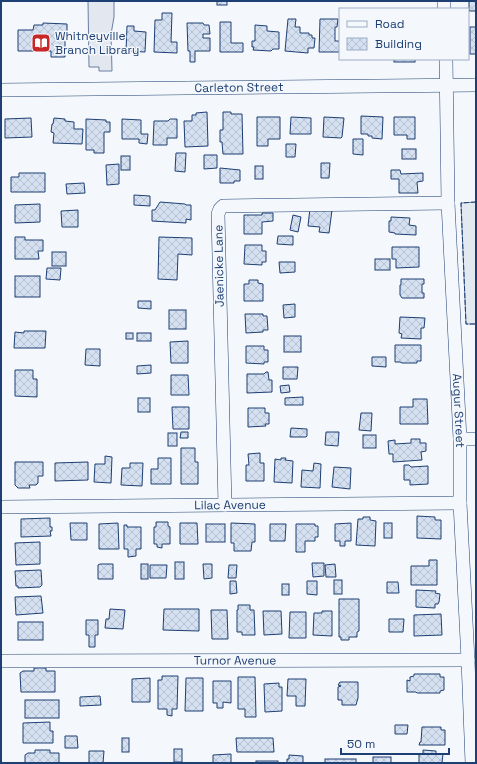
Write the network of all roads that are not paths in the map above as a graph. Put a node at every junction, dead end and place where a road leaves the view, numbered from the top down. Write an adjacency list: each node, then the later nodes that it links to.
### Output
1 (446, 60): 3 (street, Augur Street)
2 (476, 85): 3 (street, Carleton Street)
3 (446, 86): 4 (street, Carleton Street); 5 (street, Augur Street)
4 (1, 90)
5 (448, 203): 6 (street, Augur Street); 9 (street, Jaenicke Lane)
6 (460, 439): 7 (street); 8 (street, Augur Street)
7 (476, 439)
8 (460, 503): 9 (street, Lilac Avenue); 11 (street, Augur Street)
9 (225, 505): 10 (street, Lilac Avenue)
10 (1, 507)
11 (468, 660): 12 (street, Turnor Avenue); 13 (street, Augur Street)
12 (1, 661)
13 (472, 763)

